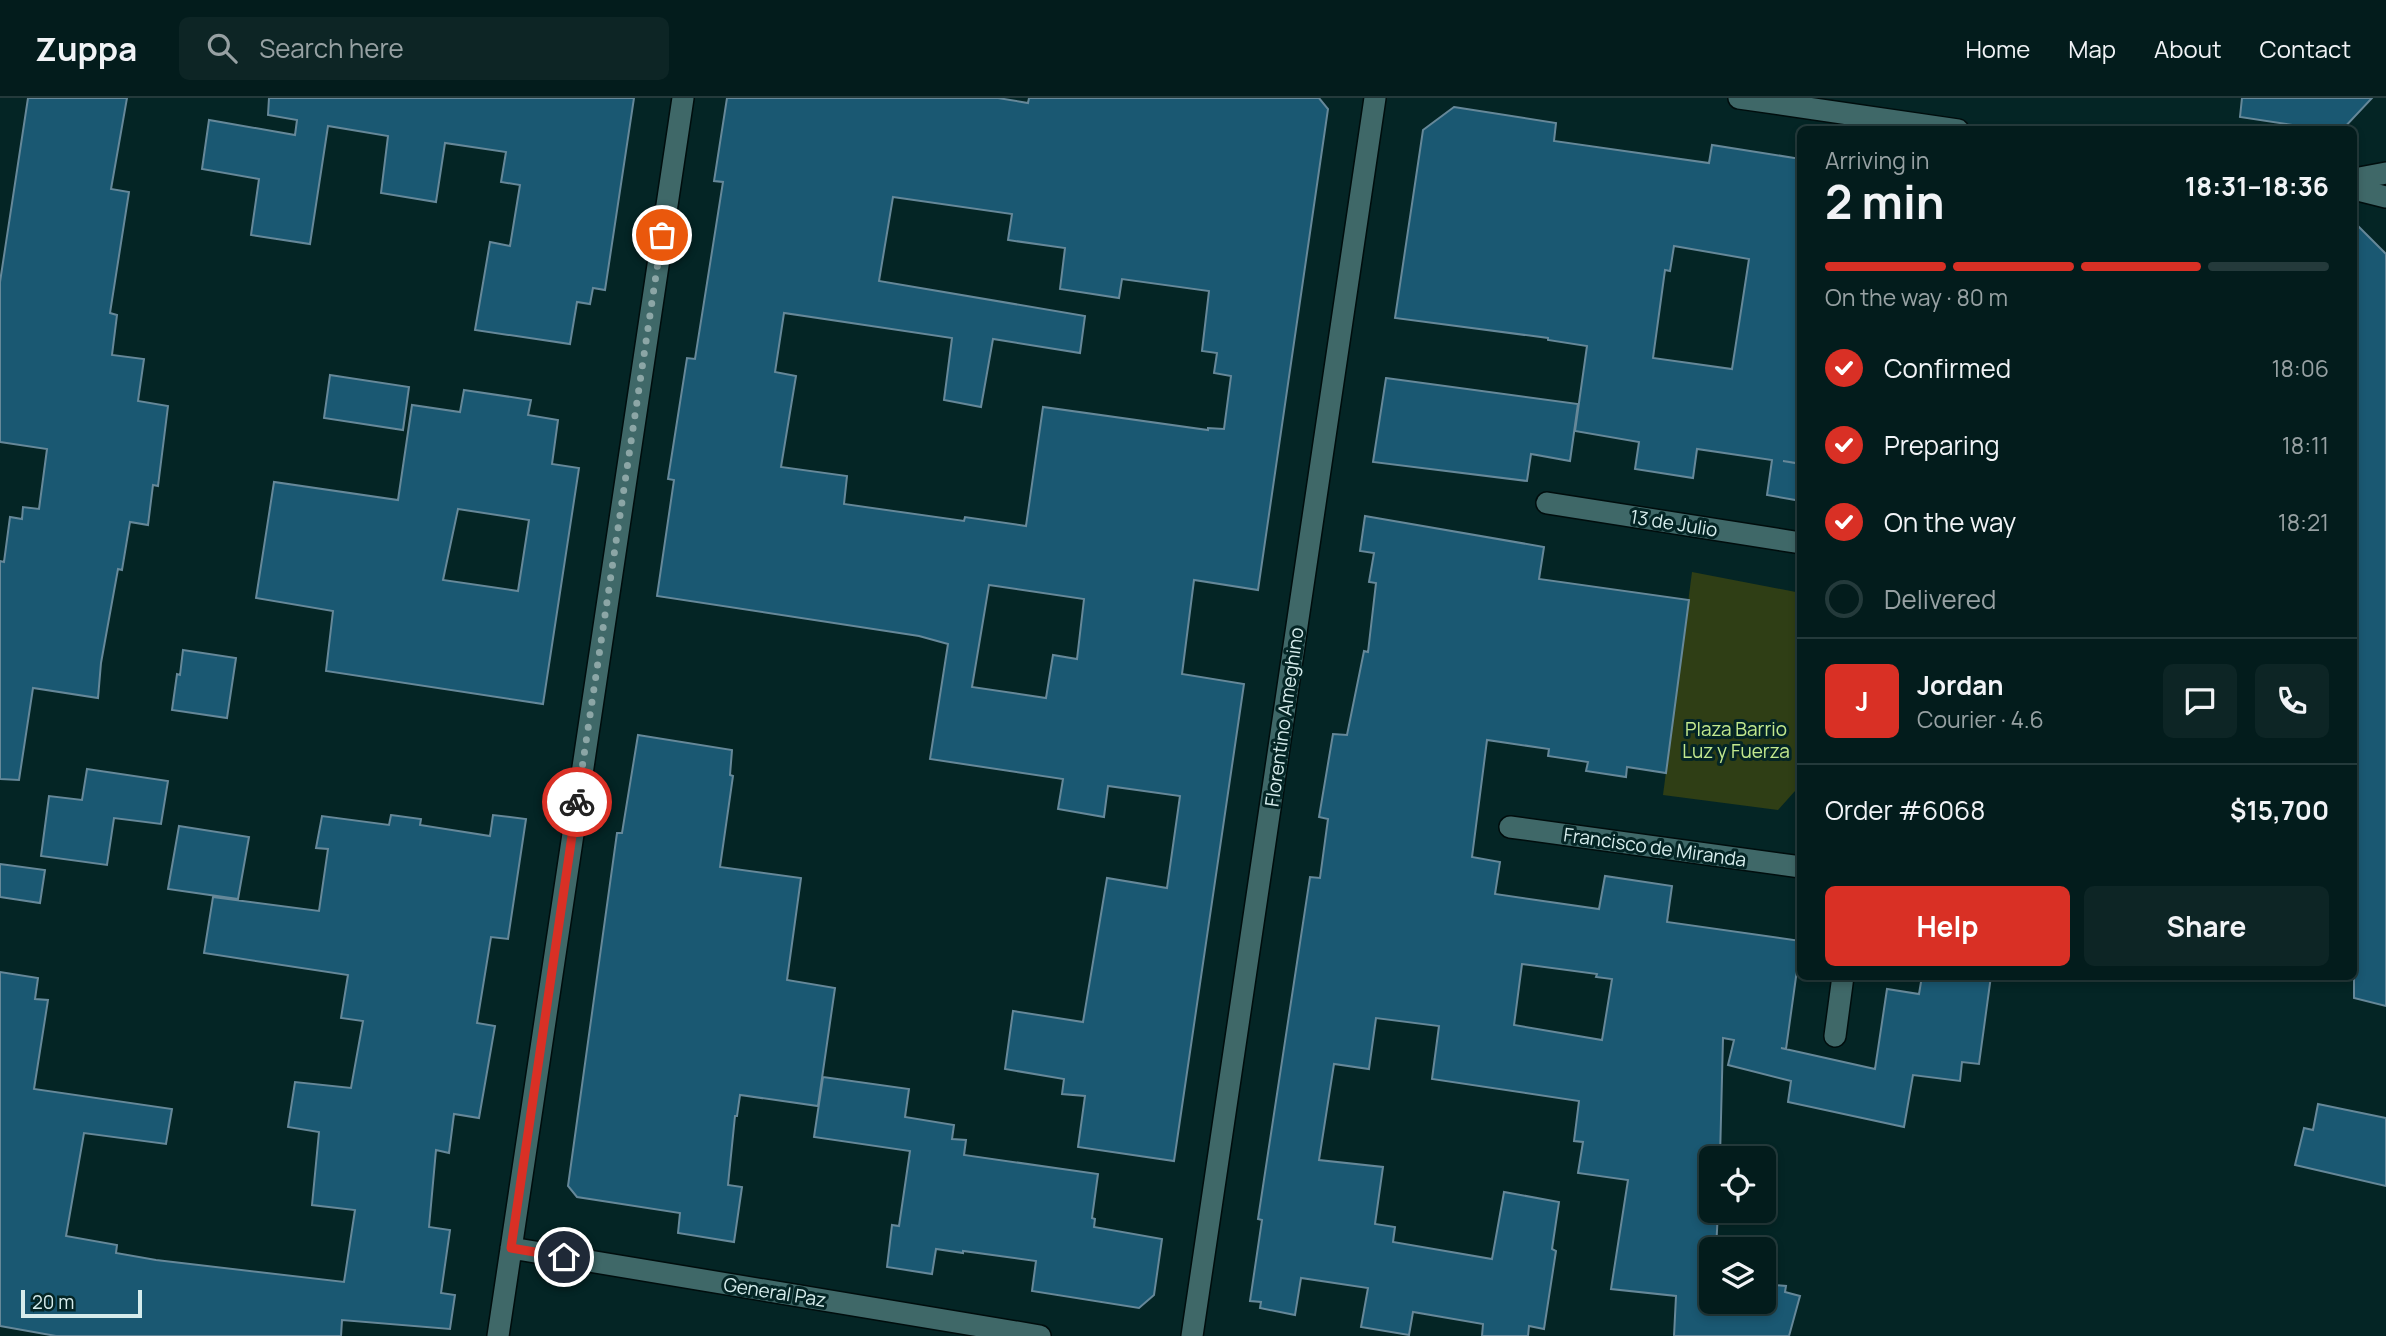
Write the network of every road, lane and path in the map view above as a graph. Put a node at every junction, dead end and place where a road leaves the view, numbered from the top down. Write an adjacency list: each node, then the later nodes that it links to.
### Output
1 (683, 98): 15 (street)
2 (1375, 98): 18 (street, Florentino Ameghino)
3 (1739, 98): 4 (street)
4 (1931, 126)
5 (2386, 173): 6 (street)
6 (2357, 178)
7 (2357, 190): 8 (street)
8 (2386, 197)
9 (1547, 503): 10 (street, 13 de Julio)
10 (1797, 541)
11 (1510, 827): 12 (street, Francisco de Miranda)
12 (1797, 866)
13 (1842, 980): 14 (street)
14 (1835, 1035)
15 (511, 1248): 16 (street); 17 (street, General Paz)
16 (498, 1336)
17 (1040, 1336)
18 (1192, 1336)

